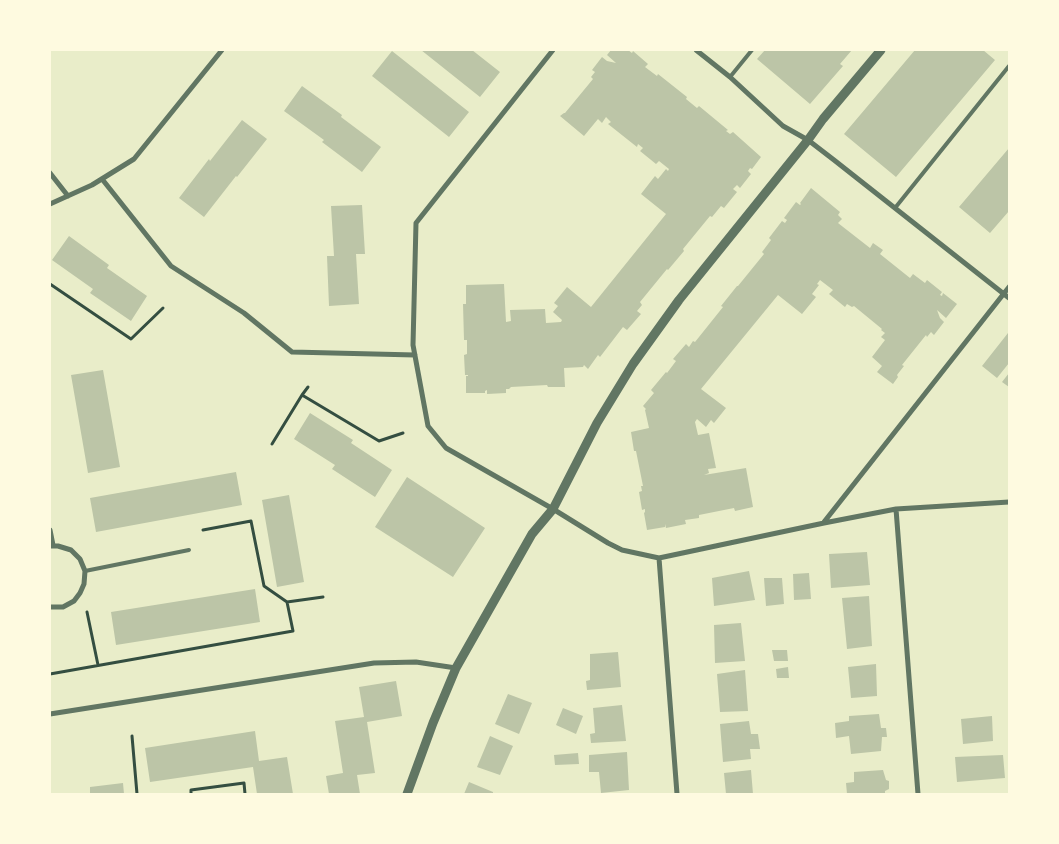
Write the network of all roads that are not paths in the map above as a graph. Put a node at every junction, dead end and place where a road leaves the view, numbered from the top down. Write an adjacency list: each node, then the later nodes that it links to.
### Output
1 (222, 50): 10 (street)
2 (553, 50): 17 (street)
3 (696, 50): 7 (street)
4 (752, 50): 7 (lane)
5 (881, 50): 8 (street)
6 (1009, 66): 13 (lane)
7 (730, 77): 8 (street)
8 (808, 140): 13 (street); 19 (street)
9 (50, 173): 11 (street)
10 (102, 179): 11 (street); 17 (street)
11 (68, 196): 12 (street)
12 (50, 204)
13 (895, 208): 15 (street)
14 (1009, 287): 15 (street)
15 (1004, 293): 16 (street); 21 (street)
16 (1009, 298)
17 (414, 355): 19 (street)
18 (1009, 502): 20 (street)
19 (553, 509): 25 (street); 28 (street)
20 (896, 509): 21 (street); 32 (street)
21 (824, 522): 25 (street)
22 (50, 530): 23 (street)
23 (52, 546): 26 (street)
24 (189, 550): 26 (lane)
25 (659, 558): 31 (street)
26 (85, 571): 27 (street)
27 (50, 607)
28 (456, 668): 29 (street); 30 (street)
29 (50, 714)
30 (407, 794)
31 (677, 794)
32 (918, 794)

